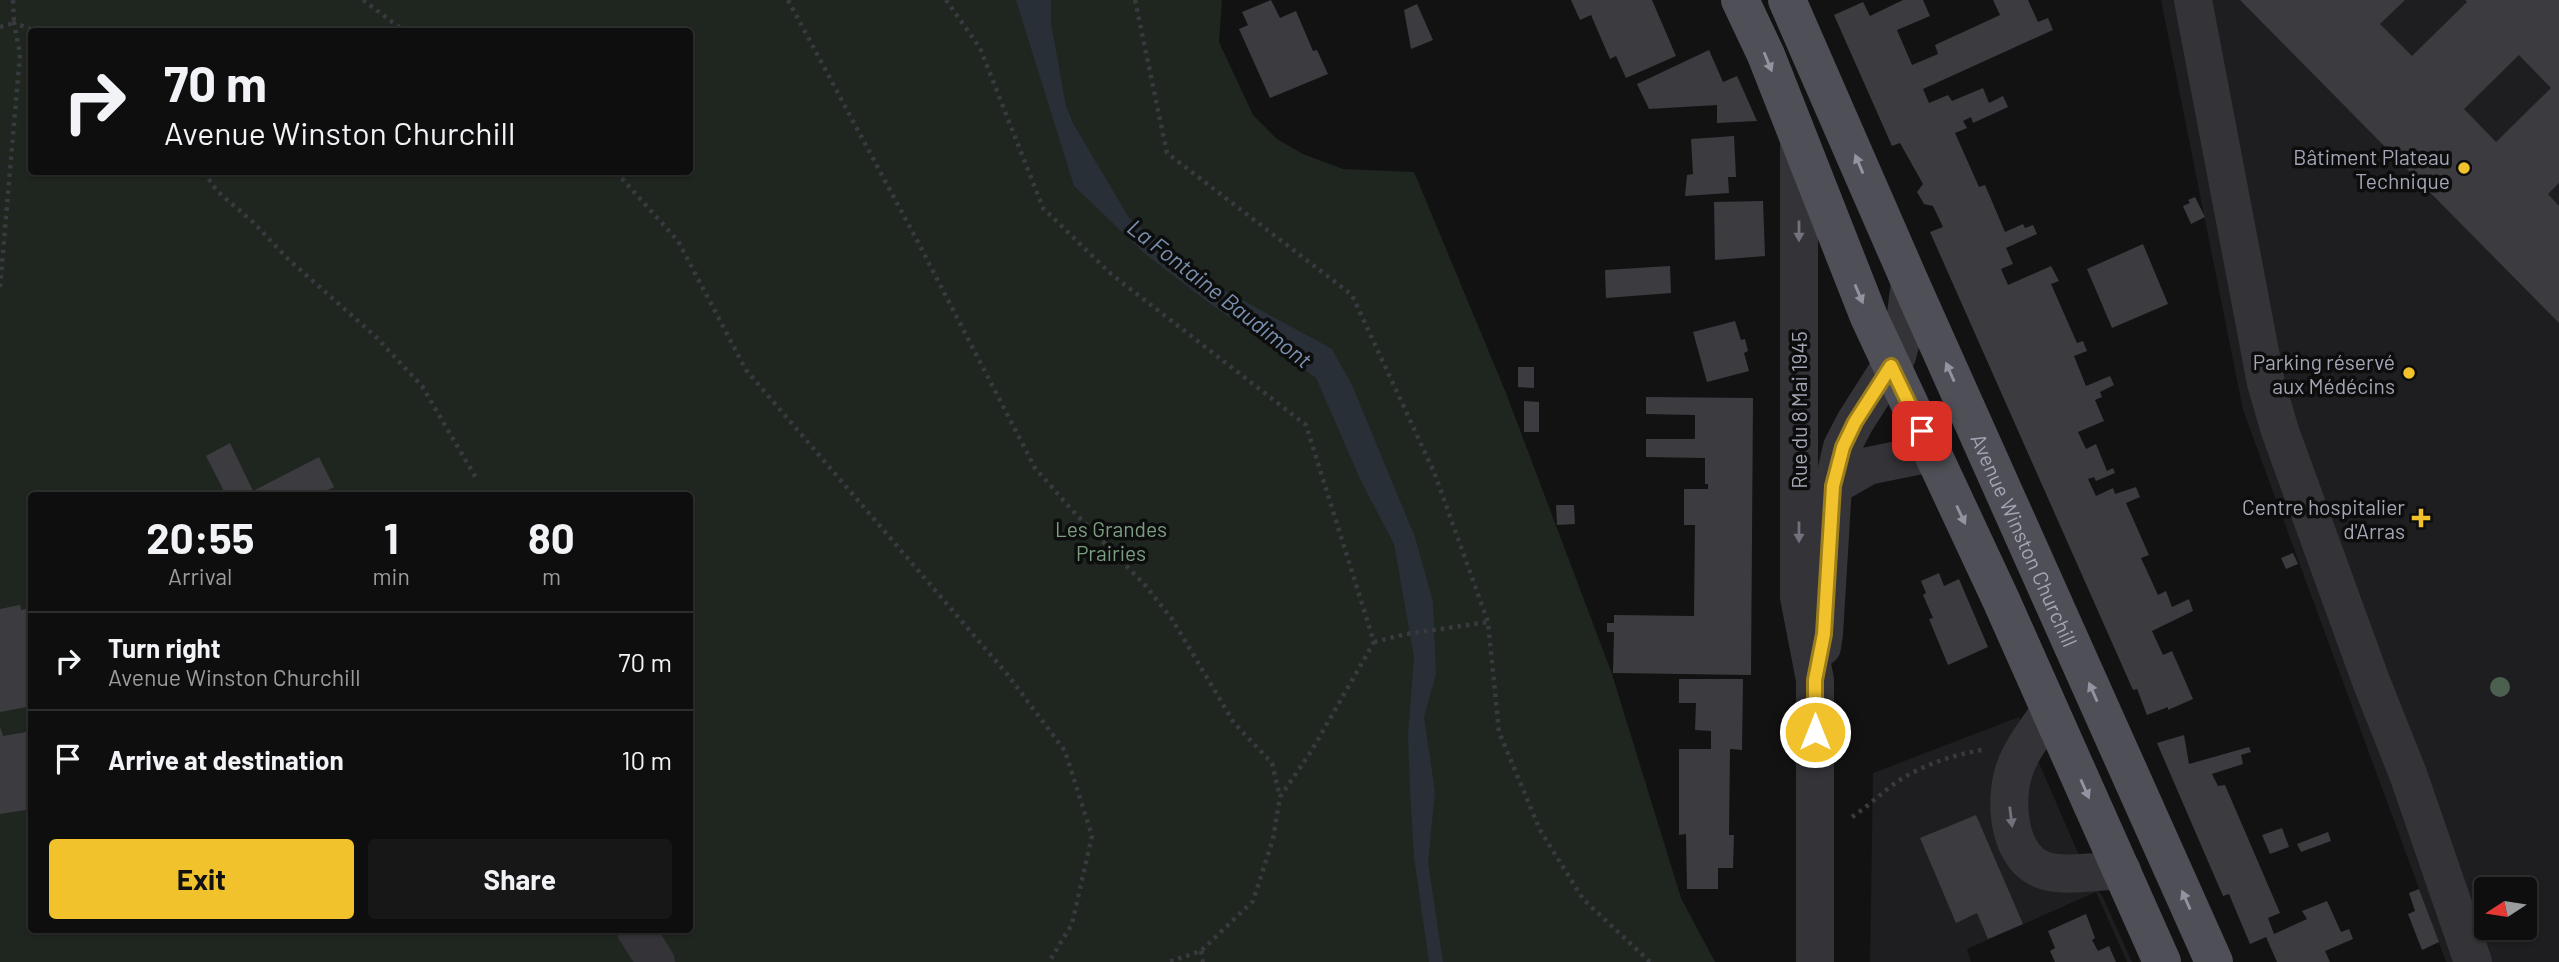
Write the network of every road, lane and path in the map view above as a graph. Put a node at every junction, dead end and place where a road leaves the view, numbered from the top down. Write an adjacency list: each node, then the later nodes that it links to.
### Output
1 (13, 0): 9 (path)
2 (363, 0): 12 (path)
3 (788, 0): 27 (path)
4 (946, 0): 23 (path)
5 (1135, 0): 22 (path)
6 (1740, 0): 13 (main road, one-way to 13)
7 (1787, 0): 16 (main road, Avenue Winston Churchill, one-way to 7)
8 (2193, 0): 40 (street)
9 (14, 23): 10 (path); 11 (path); 17 (path)
10 (0, 27)
11 (28, 28)
12 (405, 28)
13 (1799, 139): 18 (main road, one-way to 18); 24 (street, Rue du 8 Mai 1945, one-way to 24)
14 (206, 175): 20 (path)
15 (619, 175): 33 (path)
16 (1910, 282): 18 (street, Rue du 8 Mai 1945); 39 (main road, Avenue Winston Churchill, one-way to 16)
17 (0, 287)
18 (1891, 366): 19 (main road); 21 (street, Rue du 8 Mai 1945)
19 (1932, 453): 21 (street, Rue du 8 Mai 1945); 25 (main road, one-way to 25)
20 (476, 478)
21 (1833, 486): 24 (street, Rue du 8 Mai 1945)
22 (1488, 622): 23 (path); 36 (path)
23 (1374, 642): 27 (path)
24 (1815, 680): 28 (street, Rue du 8 Mai 1945)
25 (2050, 711): 26 (street); 29 (main road, one-way to 29)
26 (2024, 749): 28 (path); 29 (street, one-way to 29)
27 (1280, 797): 31 (path)
28 (1814, 837): 37 (street, Rue du 8 Mai 1945)
29 (2122, 870): 38 (main road)
30 (638, 933): 32 (street)
31 (1201, 951): 34 (path); 35 (path)
32 (656, 962)
33 (1049, 962)
34 (1169, 962)
35 (1203, 962)
36 (1650, 962)
37 (1815, 962)
38 (2162, 962)
39 (2214, 962)
40 (2473, 962)

